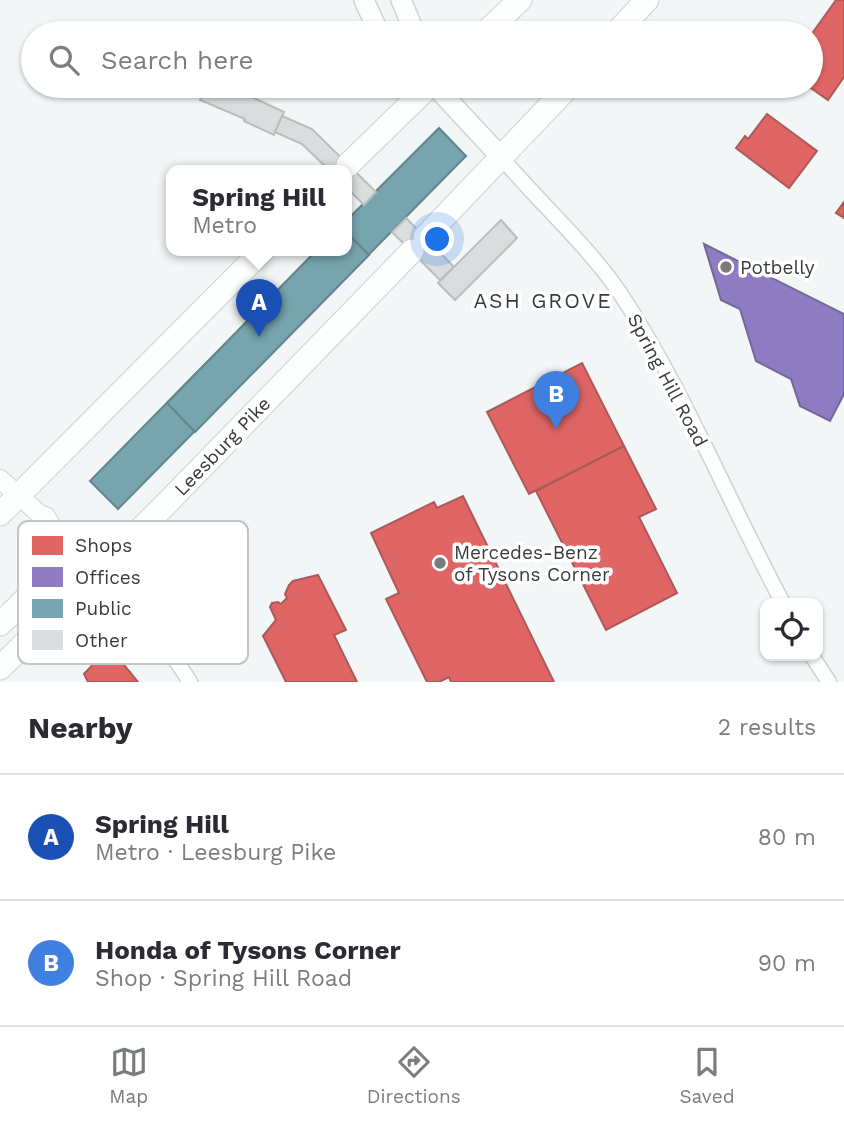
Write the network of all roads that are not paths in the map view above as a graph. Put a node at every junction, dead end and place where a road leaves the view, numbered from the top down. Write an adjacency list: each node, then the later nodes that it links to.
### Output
1 (364, 0): 5 (main road)
2 (401, 0): 6 (main road)
3 (520, 0): 7 (highway)
4 (647, 0): 8 (highway)
5 (374, 21)
6 (410, 21)
7 (498, 21)
8 (627, 21)
9 (417, 98): 13 (highway)
10 (446, 98): 12 (main road, Spring Hill Road)
11 (558, 98): 12 (highway, Leesburg Pike)
12 (501, 157): 21 (highway, Leesburg Pike); 22 (street, Spring Hill Road)
13 (348, 165)
14 (257, 256): 16 (highway)
15 (0, 479): 16 (street)
16 (19, 495): 17 (highway); 18 (street)
17 (0, 514)
18 (44, 518): 19 (highway); 20 (street)
19 (46, 521)
20 (47, 521)
21 (148, 521)
22 (780, 598)
23 (18, 607): 24 (highway)
24 (0, 624)
25 (18, 650): 28 (highway, Leesburg Pike)
26 (815, 661): 30 (street)
27 (179, 664): 29 (street)
28 (0, 668)
29 (190, 682)
30 (829, 682)

